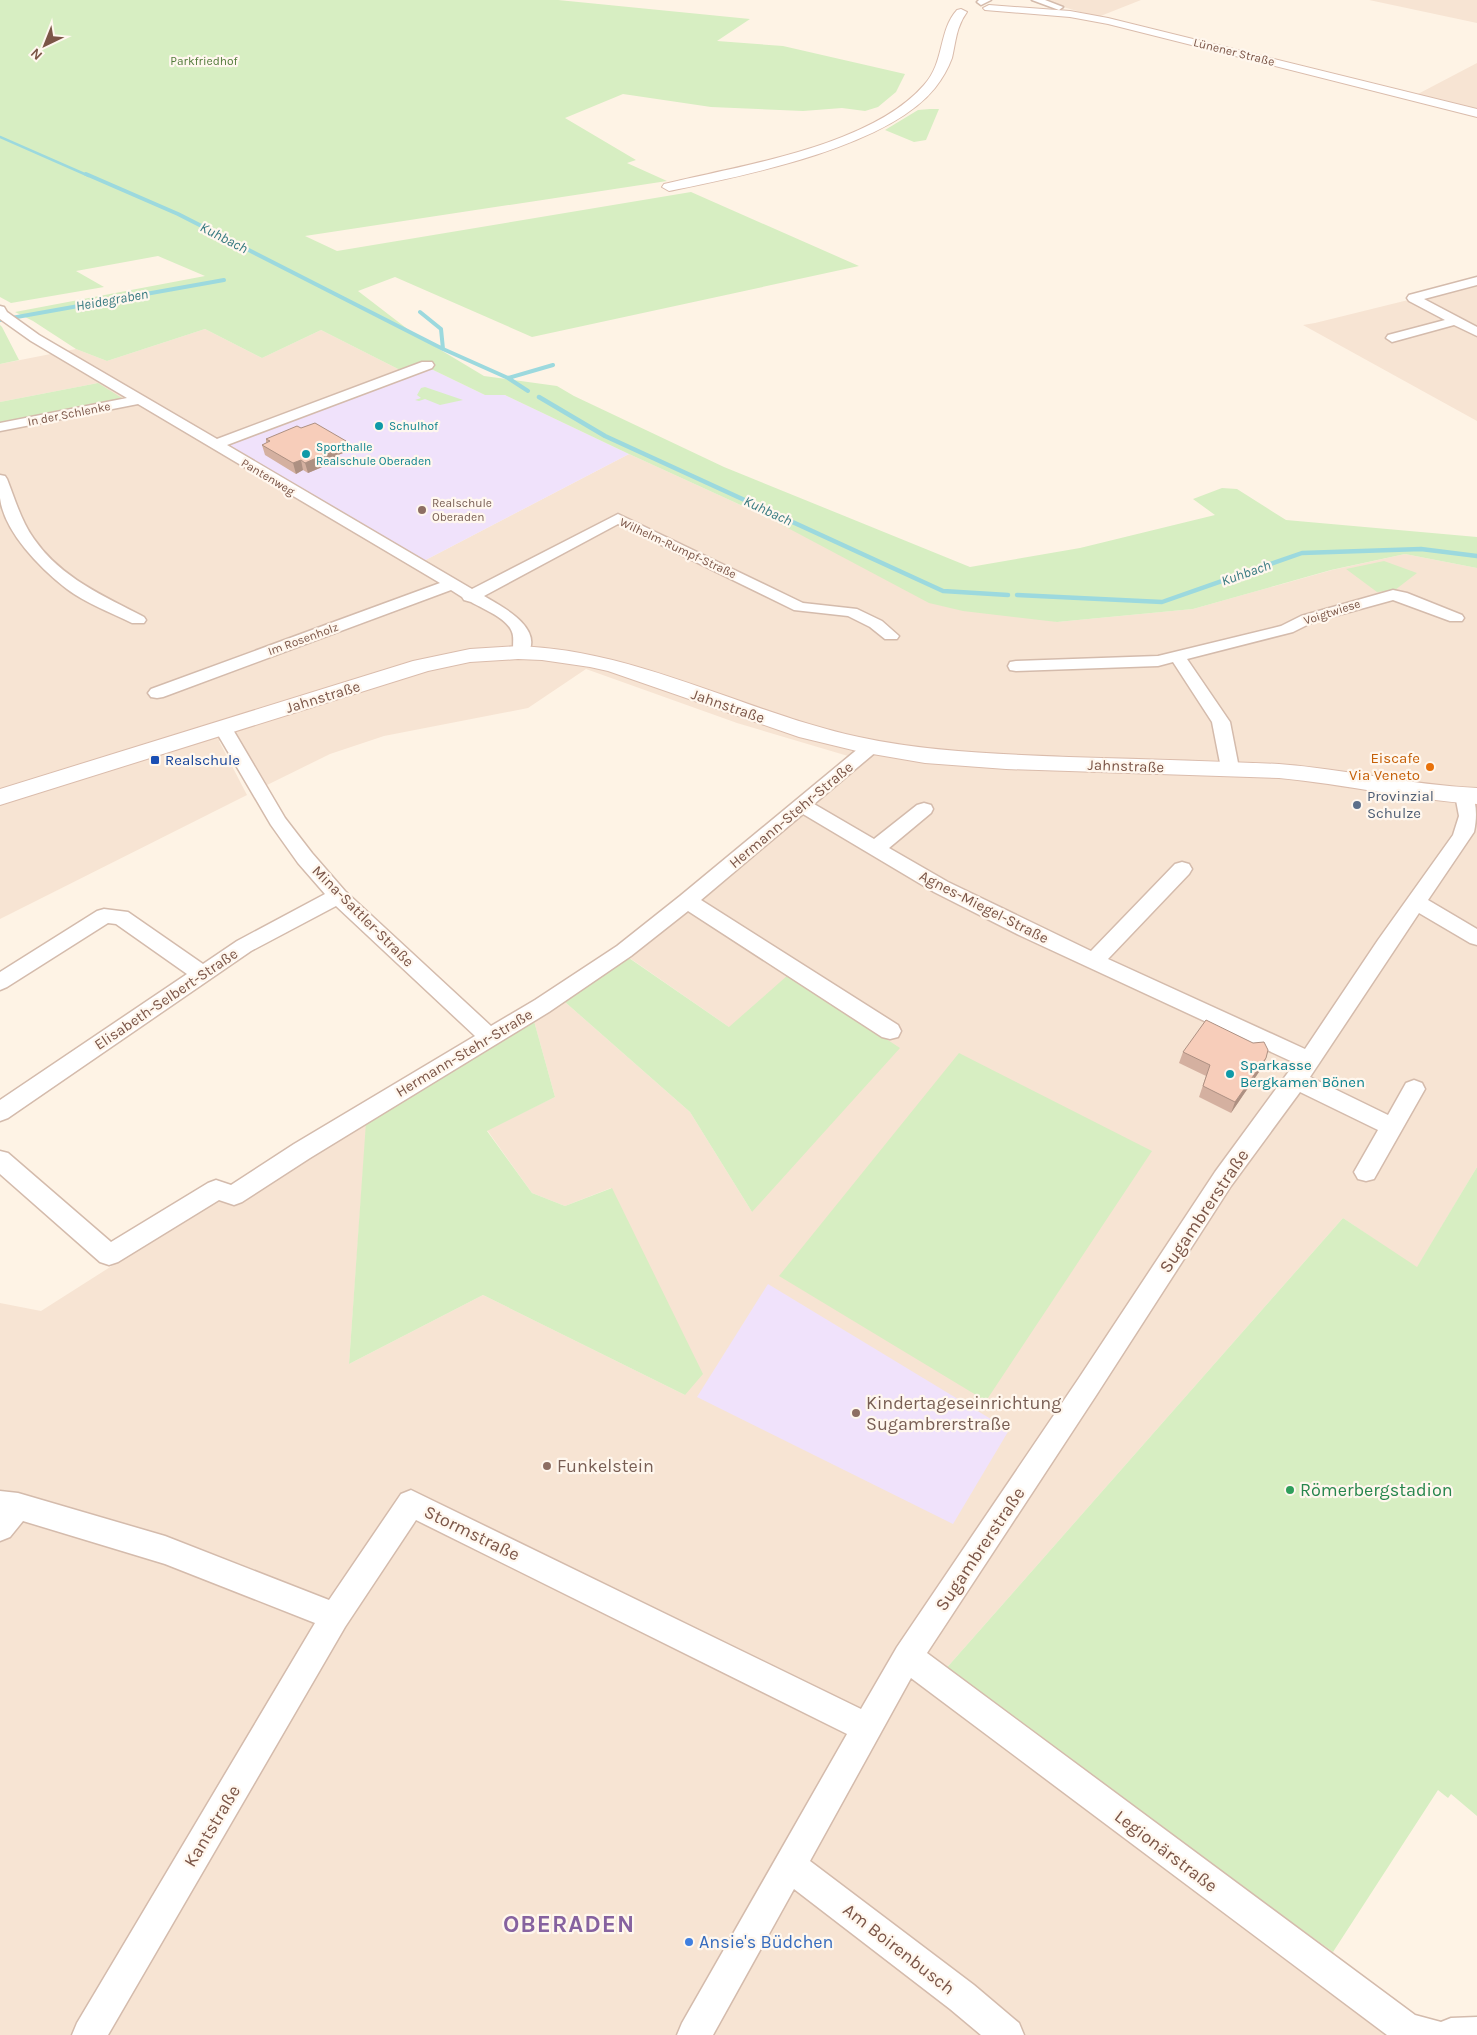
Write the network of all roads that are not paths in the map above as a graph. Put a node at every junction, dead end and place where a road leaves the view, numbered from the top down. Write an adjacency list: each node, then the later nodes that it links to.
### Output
1 (968, 0): 3 (main road)
2 (1036, 0): 4 (street)
3 (986, 3): 5 (main road, Lünener Straße); 6 (main road)
4 (1059, 7)
5 (1477, 113)
6 (669, 187)
7 (1477, 281): 9 (street)
8 (6, 316): 13 (street, Pantenweg)
9 (1455, 321): 10 (street); 11 (street)
10 (1477, 332)
11 (1392, 338)
12 (427, 365): 15 (street)
13 (139, 400): 14 (street, In der Schlenke); 15 (street, Pantenweg)
14 (0, 427)
15 (214, 445): 17 (street, Pantenweg)
16 (0, 479): 20 (street)
17 (450, 585): 18 (street, Pantenweg); 25 (street, Im Rosenholz)
18 (470, 596): 21 (street, Wilhelm-Rumpf-Straße); 22 (street, Pantenweg)
19 (1456, 618): 23 (street, Voigtwiese)
20 (138, 620)
21 (891, 636)
22 (522, 651): 26 (main road, Jahnstraße); 27 (main road, Jahnstraße)
23 (1178, 657): 24 (street, Voigtwiese); 28 (street)
24 (1016, 666)
25 (157, 693)
26 (223, 728): 30 (main road, Jahnstraße); 35 (street, Mina-Sattler-Straße)
27 (872, 747): 28 (main road, Jahnstraße); 31 (street, Hermann-Stehr-Straße)
28 (1230, 768): 29 (main road, Jahnstraße)
29 (1471, 795): 37 (street, Sugambrerstraße)
30 (0, 797)
31 (802, 805): 33 (street, Agnes-Miegel-Straße); 36 (street, Hermann-Stehr-Straße)
32 (924, 809): 33 (street)
33 (876, 848): 39 (street, Agnes-Miegel-Straße)
34 (1182, 869): 39 (street)
35 (338, 896): 40 (street, Elisabeth-Selbert-Straße); 43 (street, Mina-Sattler-Straße)
36 (687, 901): 42 (street); 43 (street, Hermann-Stehr-Straße)
37 (1416, 902): 38 (street); 44 (street, Sugambrerstraße)
38 (1477, 938)
39 (1094, 961): 44 (street, Agnes-Miegel-Straße)
40 (202, 974): 41 (street); 46 (street, Elisabeth-Selbert-Straße)
41 (0, 982)
42 (890, 1032)
43 (490, 1037): 48 (street, Hermann-Stehr-Straße)
44 (1302, 1070): 47 (street); 53 (street, Sugambrerstraße)
45 (1414, 1089): 47 (street)
46 (0, 1112)
47 (1392, 1127): 49 (street)
48 (0, 1160)
49 (1366, 1172)
50 (9, 1505): 51 (street); 52 (street)
51 (0, 1528)
52 (335, 1617): 54 (street, Stormstraße); 57 (street, Kantstraße)
53 (907, 1657): 54 (street, Sugambrerstraße); 60 (street, Legionärstraße)
54 (866, 1728): 55 (street, Sugambrerstraße)
55 (789, 1865): 58 (street, Sugambrerstraße); 59 (street, Am Boirenbusch)
56 (1477, 2034): 61 (street)
57 (89, 2035)
58 (694, 2035)
59 (1007, 2035)
60 (1431, 2035)
61 (1451, 2035)

